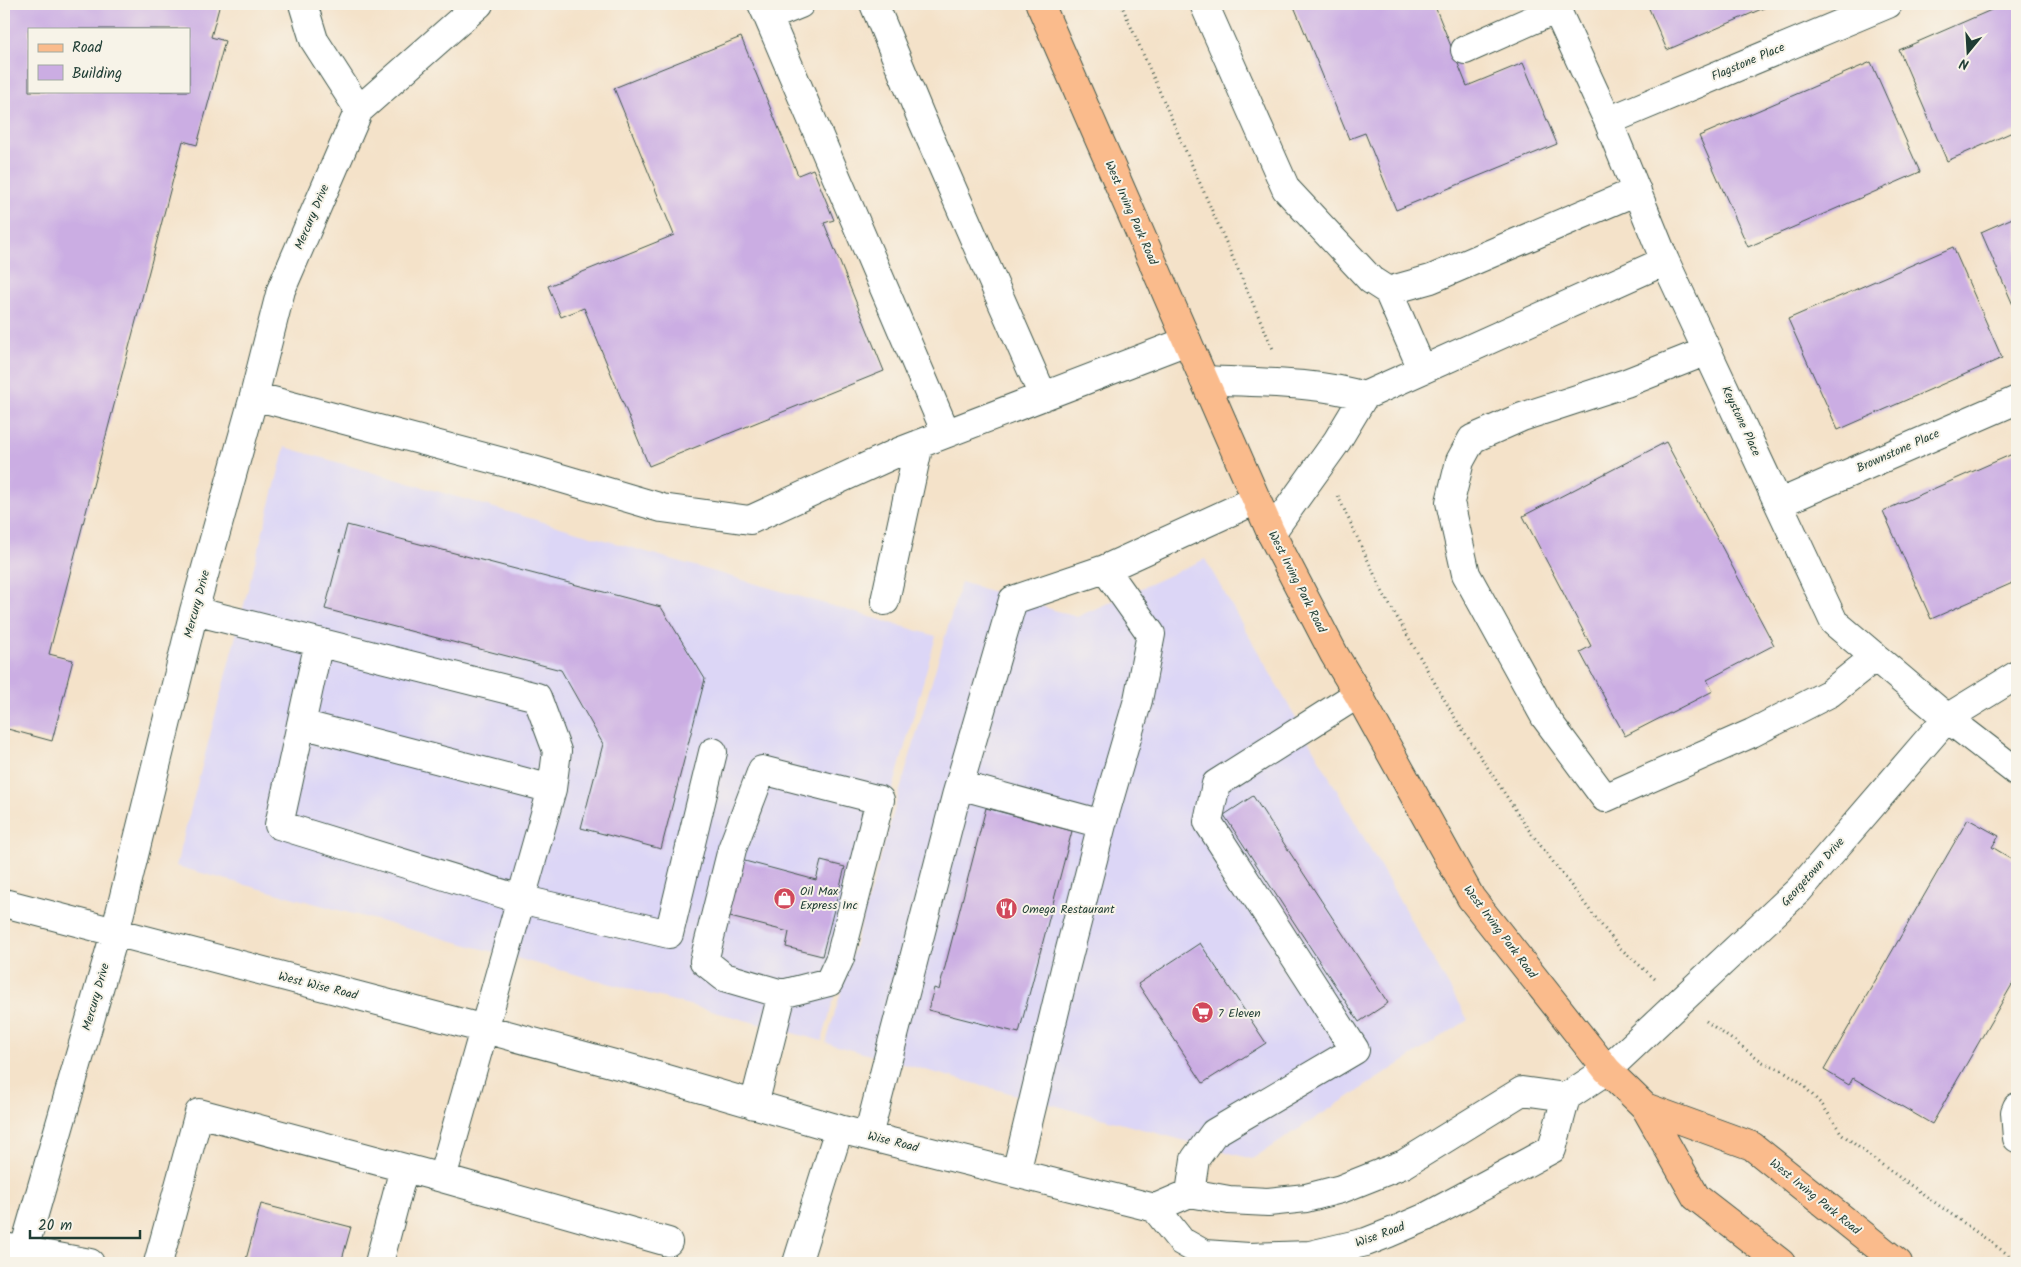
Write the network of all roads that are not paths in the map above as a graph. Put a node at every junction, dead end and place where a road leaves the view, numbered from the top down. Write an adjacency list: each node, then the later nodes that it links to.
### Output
1 (303, 4): 11 (street)
2 (479, 4): 11 (street, Mercury Drive)
3 (800, 4): 9 (street)
4 (874, 4): 21 (street)
5 (1040, 4): 16 (main road, West Irving Park Road)
6 (1204, 4): 15 (street)
7 (1888, 4): 12 (street, Flagstone Place)
8 (1555, 7): 10 (street); 12 (street, Keystone Place)
9 (765, 10): 24 (street)
10 (1465, 50)
11 (359, 110): 20 (street, Mercury Drive)
12 (1608, 121): 13 (street, Keystone Place)
13 (1637, 191): 14 (street, Keystone Place); 15 (street)
14 (1665, 261): 17 (street, Keystone Place); 18 (street)
15 (1388, 291): 18 (street)
16 (1187, 341): 19 (main road, West Irving Park Road); 21 (street)
17 (1708, 351): 27 (street, Keystone Place); 33 (street)
18 (1422, 369): 22 (street)
19 (1204, 380): 22 (street); 26 (main road, West Irving Park Road)
20 (254, 396): 25 (street); 31 (street, Mercury Drive)
21 (1043, 396): 24 (street)
22 (1364, 396): 28 (street)
23 (2017, 400): 27 (street, Brownstone Place)
24 (946, 433): 25 (street)
25 (919, 444): 30 (street)
26 (1256, 500): 28 (main road, West Irving Park Road); 29 (street)
27 (1780, 503): 33 (street, Keystone Place)
28 (1271, 533): 35 (main road, West Irving Park Road)
29 (1105, 569): 40 (street); 42 (street)
30 (885, 601)
31 (194, 611): 32 (street); 45 (street, Mercury Drive)
32 (319, 642): 37 (street); 41 (street)
33 (1875, 656): 36 (street, Keystone Place)
34 (2017, 674): 36 (street, Georgetown Drive)
35 (1358, 694): 49 (main road, West Irving Park Road); 60 (street)
36 (1947, 718): 39 (street, Keystone Place); 49 (street, Georgetown Drive)
37 (301, 724): 41 (street); 43 (street)
38 (713, 752): 43 (street)
39 (2017, 772)
40 (959, 785): 42 (street); 55 (street)
41 (552, 789): 43 (street)
42 (1102, 824): 58 (street)
43 (520, 899): 47 (street)
44 (4, 903): 45 (street, West Wise Road)
45 (115, 933): 47 (street, West Wise Road); 63 (street, Mercury Drive)
46 (782, 994): 46 (street); 51 (street)
47 (485, 1029): 48 (street, West Wise Road); 59 (street)
48 (633, 1069): 51 (street, Wise Road)
49 (1607, 1070): 50 (street); 52 (main road, West Irving Park Road)
50 (1566, 1097): 60 (street); 64 (street, Wise Road)
51 (754, 1105): 54 (street, Wise Road)
52 (1645, 1106): 69 (main road, West Irving Park Road); 70 (main road, West Irving Park Road)
53 (2017, 1107): 56 (street)
54 (839, 1129): 55 (street, Wise Road); 68 (street)
55 (868, 1136): 58 (street, Wise Road)
56 (2017, 1138)
57 (404, 1168): 59 (street); 66 (street); 67 (street)
58 (1016, 1174): 61 (street, Wise Road)
59 (442, 1178): 62 (street)
60 (1190, 1193): 61 (street)
61 (1155, 1208): 64 (street, Wise Road)
62 (668, 1242)
63 (16, 1253): 65 (street)
64 (1248, 1260)
65 (90, 1263)
66 (158, 1263)
67 (379, 1263)
68 (796, 1263)
69 (1781, 1263)
70 (1898, 1263)

